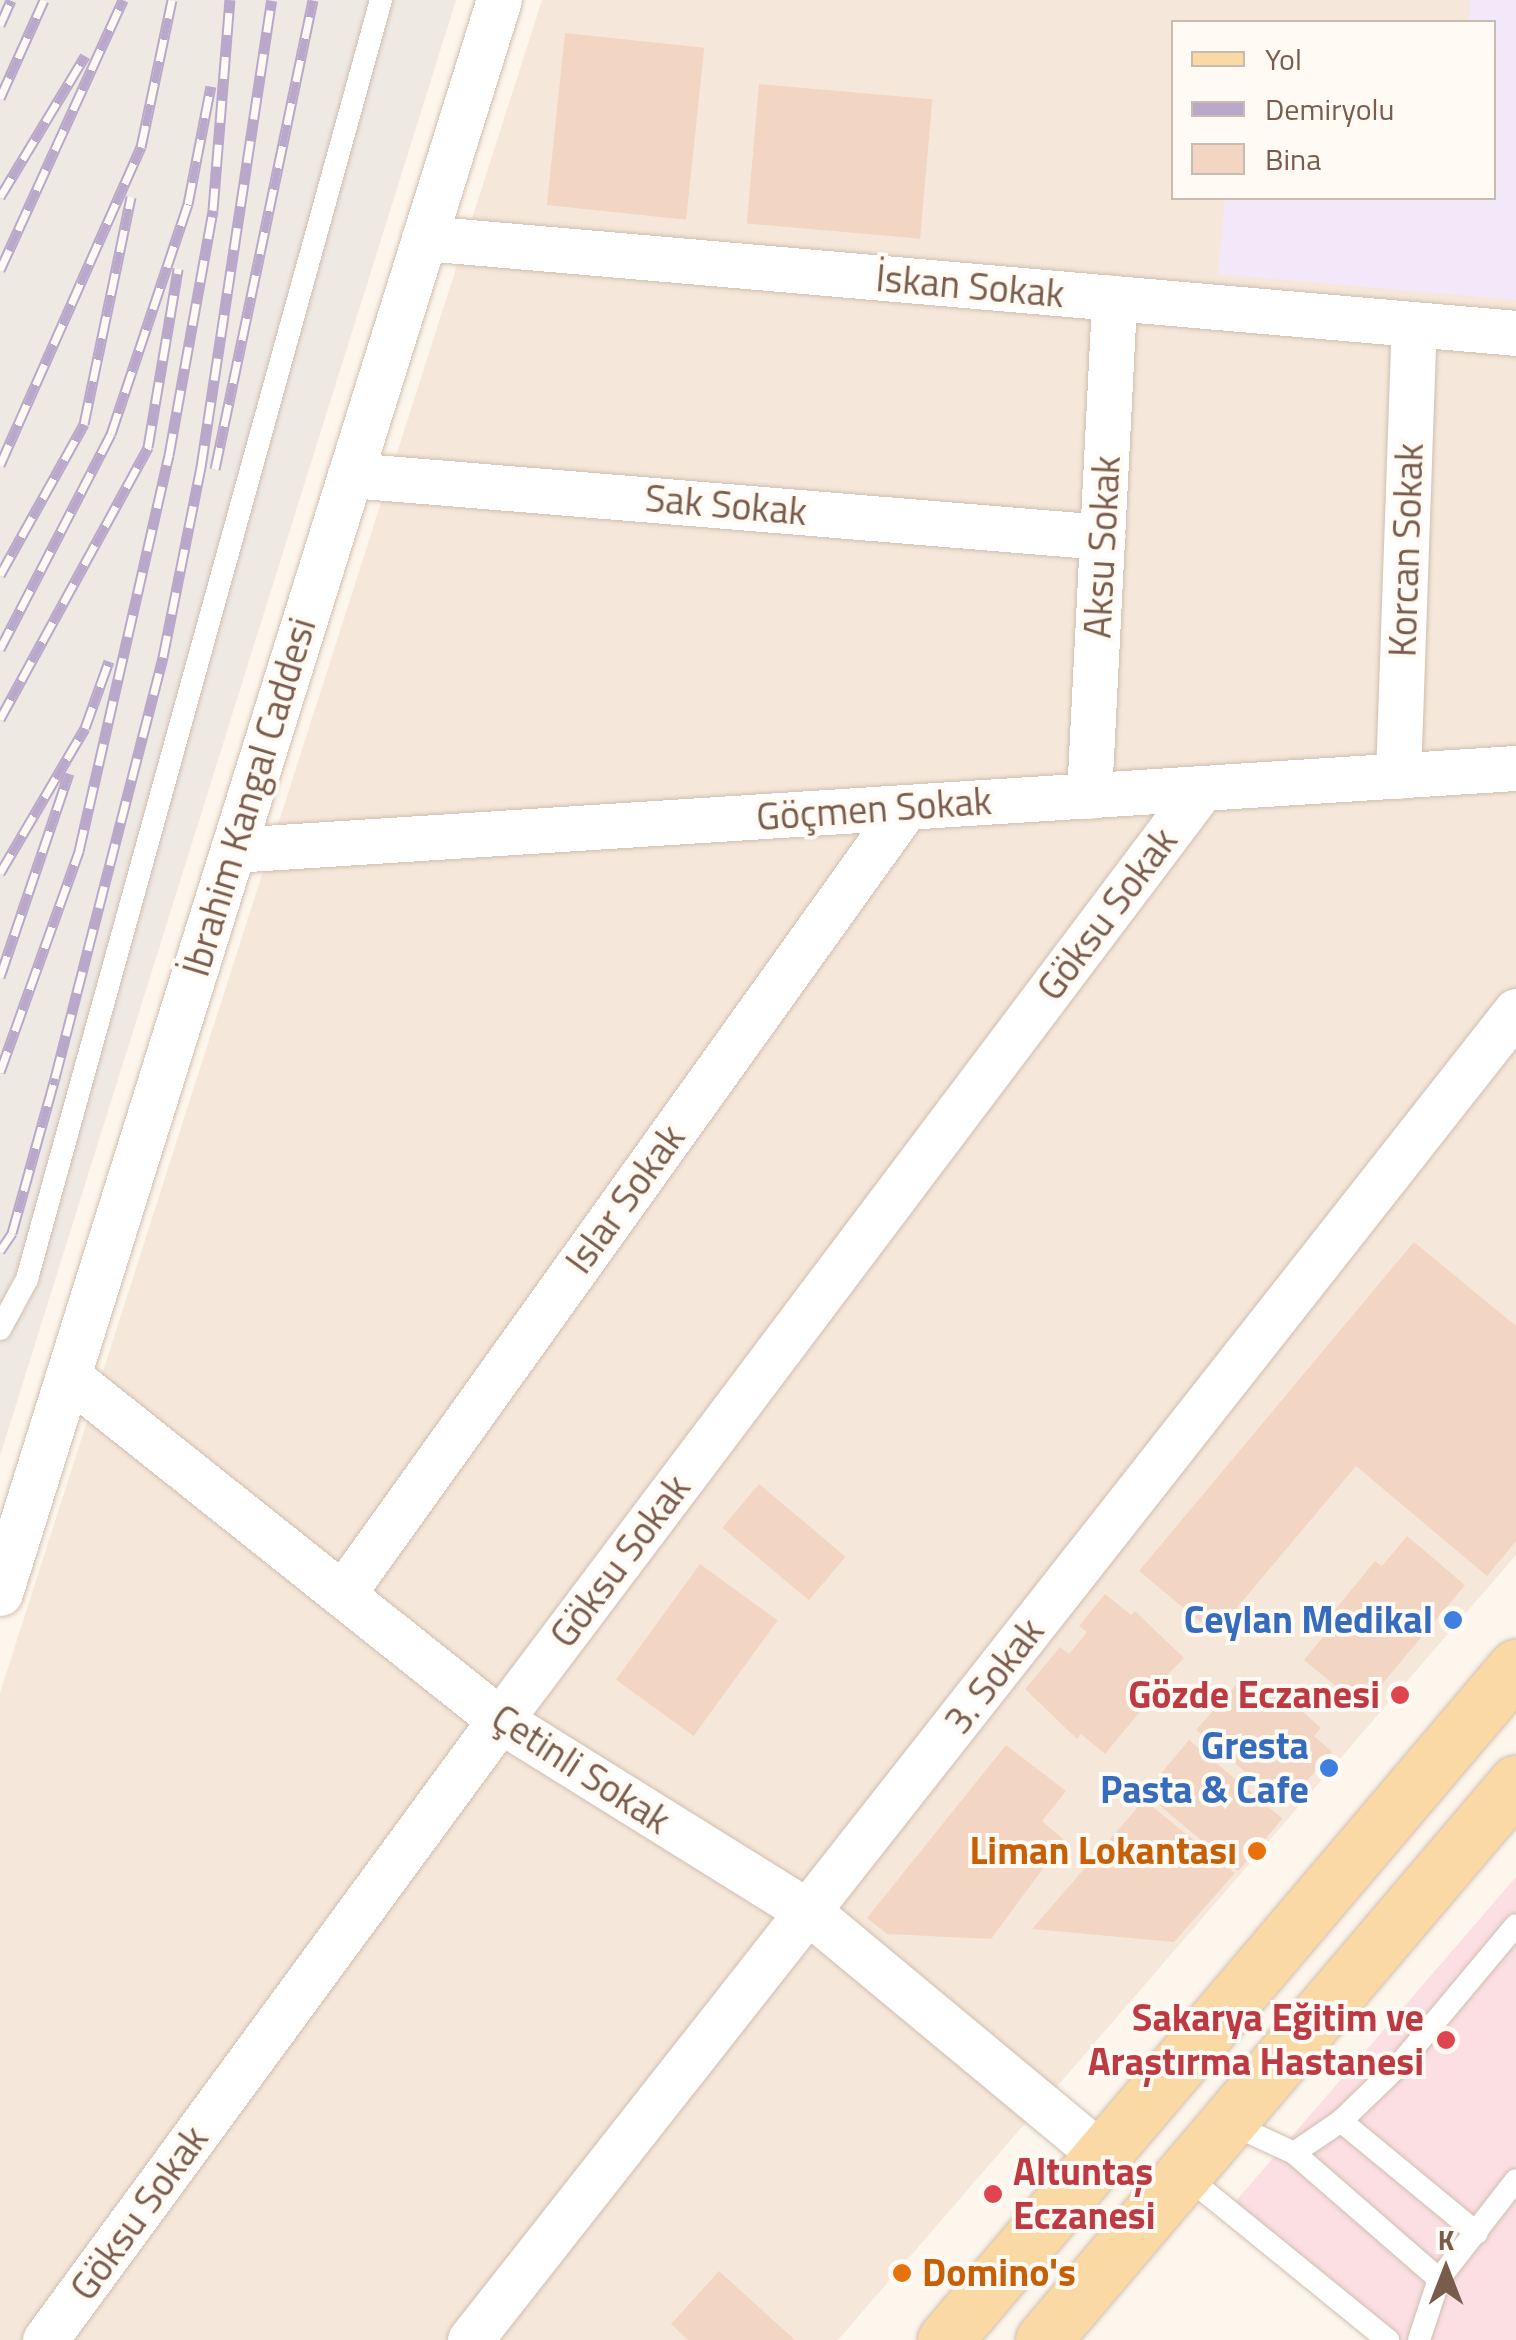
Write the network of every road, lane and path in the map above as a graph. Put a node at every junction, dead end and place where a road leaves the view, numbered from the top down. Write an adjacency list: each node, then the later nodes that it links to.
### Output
1 (381, 0): 16 (lane)
2 (499, 0): 3 (street, İbrahim Kangal Caddesi)
3 (424, 238): 4 (street, İskan Sokak); 7 (street, İbrahim Kangal Caddesi)
4 (1114, 298): 5 (street, İskan Sokak); 8 (street, Aksu Sokak)
5 (1414, 324): 6 (street, İskan Sokak); 10 (street, Korcan Sokak)
6 (1516, 333)
7 (350, 475): 8 (street, Sak Sokak); 14 (street, İbrahim Kangal Caddesi)
8 (1102, 537): 12 (street, Aksu Sokak)
9 (1516, 768): 10 (street, Göçmen Sokak)
10 (1398, 776): 11 (street, Göçmen Sokak)
11 (1202, 788): 12 (street, Göçmen Sokak); 21 (street, Göksu Sokak)
12 (1089, 796): 13 (street, Göçmen Sokak)
13 (906, 806): 14 (street, Göçmen Sokak); 18 (street, Islar Sokak)
14 (233, 850): 17 (street, İbrahim Kangal Caddesi)
15 (1516, 1011): 23 (street, 3. Sokak)
16 (0, 1329)
17 (68, 1376): 18 (street, Çetinli Sokak); 19 (street, İbrahim Kangal Caddesi)
18 (344, 1592): 21 (street, Çetinli Sokak)
19 (0, 1594)
20 (1516, 1667): 28 (main road)
21 (500, 1720): 23 (street, Çetinli Sokak); 33 (street, Göksu Sokak)
22 (1516, 1782): 25 (main road)
23 (809, 1912): 28 (street, Çetinli Sokak); 34 (street, 3. Sokak)
24 (1516, 1925): 26 (lane)
25 (1224, 2120): 27 (lane); 29 (main road)
26 (1341, 2121): 27 (lane); 31 (lane)
27 (1294, 2153): 32 (lane)
28 (1099, 2154): 35 (main road)
29 (1181, 2172): 36 (main road); 37 (lane)
30 (1516, 2180): 31 (lane)
31 (1478, 2233): 32 (lane)
32 (1439, 2279): 38 (lane)
33 (46, 2340)
34 (470, 2340)
35 (945, 2340)
36 (1043, 2340)
37 (1388, 2340)
38 (1419, 2340)

